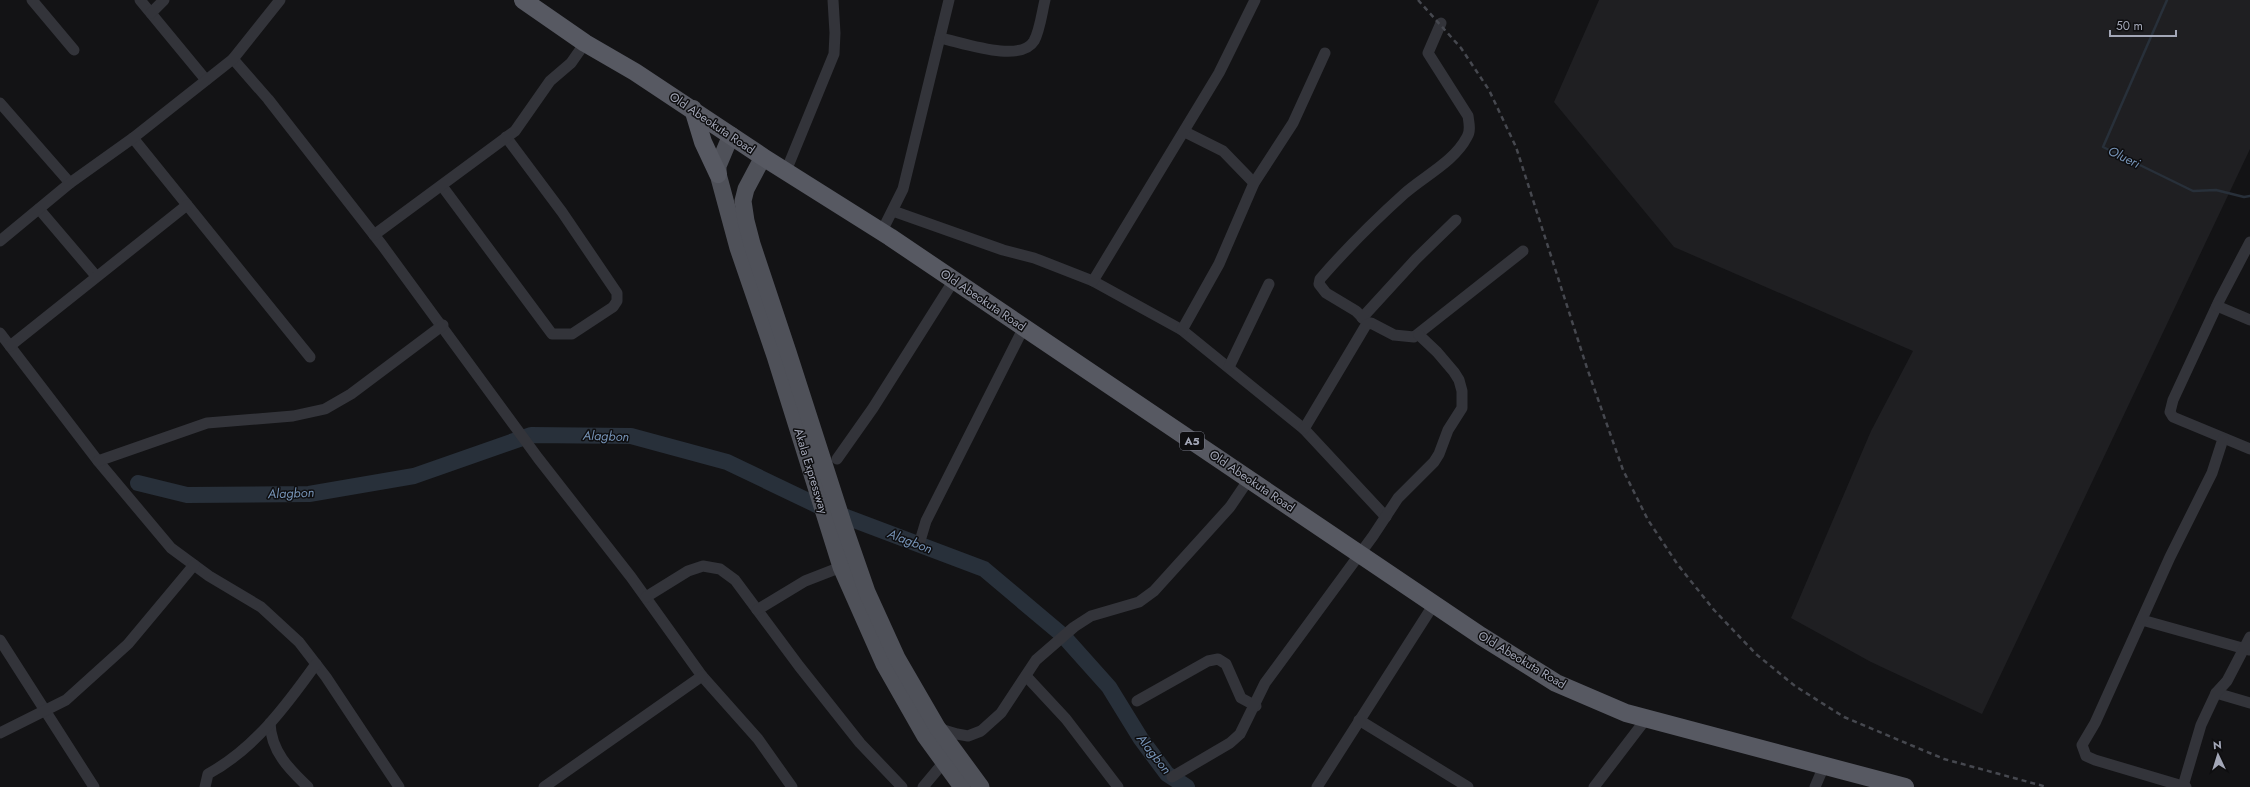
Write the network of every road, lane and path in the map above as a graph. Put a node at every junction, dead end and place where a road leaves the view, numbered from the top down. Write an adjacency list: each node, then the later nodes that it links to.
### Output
1 (32, 0): 14 (street)
2 (140, 0): 10 (street)
3 (164, 0): 10 (street)
4 (280, 0): 16 (street)
5 (523, 0): 13 (highway, Old Abeokuta Road / A5)
6 (833, 0): 25 (street)
7 (948, 0): 12 (street)
8 (1045, 0): 12 (street)
9 (1256, 0): 20 (street)
10 (151, 13): 17 (street)
11 (1441, 23): 44 (street)
12 (940, 38): 32 (street)
13 (585, 43): 19 (highway, Old Abeokuta Road / A5); 22 (street)
14 (74, 50)
15 (1325, 53): 28 (street)
16 (233, 59): 17 (street); 35 (street)
17 (206, 80): 23 (street)
18 (0, 103): 27 (street)
19 (693, 109): 21 (highway, Old Abeokuta Road / A5); 26 (highway)
20 (1184, 132): 28 (street); 41 (street)
21 (731, 135): 24 (highway, Old Abeokuta Road / A5); 26 (main road, Akala Expressway)
22 (506, 137): 29 (street); 29 (street)
23 (133, 138): 27 (street); 30 (street)
24 (763, 157): 25 (highway, Old Abeokuta Road / A5); 60 (main road, Akala Expressway)
25 (786, 171): 34 (highway, Old Abeokuta Road / A5)
26 (718, 174): 60 (main road, Akala Expressway)
27 (70, 183): 31 (street)
28 (1254, 183): 48 (street)
29 (442, 186): 35 (street)
30 (186, 205): 39 (street); 52 (street)
31 (39, 209): 36 (street); 39 (street)
32 (893, 211): 34 (street); 41 (street)
33 (1456, 220): 44 (street)
34 (882, 231): 40 (highway, Old Abeokuta Road / A5)
35 (374, 235): 46 (street)
36 (2, 237)
37 (2250, 242): 43 (street)
38 (1522, 251): 50 (street)
39 (96, 276): 51 (street)
40 (954, 280): 47 (highway, Old Abeokuta Road / A5); 57 (street)
41 (1093, 281): 48 (street)
42 (1269, 284): 53 (street)
43 (2217, 306): 45 (street); 55 (street)
44 (1365, 320): 50 (street); 54 (street)
45 (2250, 320)
46 (443, 325): 58 (street); 67 (street)
47 (1024, 328): 59 (highway, Old Abeokuta Road / A5); 63 (street)
48 (1182, 330): 53 (street)
49 (0, 333): 51 (street)
50 (1418, 335): 61 (street)
51 (10, 346): 58 (street)
52 (310, 357)
53 (1229, 366): 54 (street)
54 (1304, 429): 61 (street)
55 (2223, 439): 56 (street); 70 (street)
56 (2250, 449)
57 (837, 459)
58 (98, 461): 65 (street)
59 (1249, 479): 64 (highway, Old Abeokuta Road / A5); 76 (street)
60 (828, 496): 62 (main road, Akala Expressway)
61 (1386, 517): 64 (street)
62 (837, 528): 66 (main road, Akala Expressway); 85 (main road, Akala Expressway)
63 (920, 541)
64 (1360, 554): 68 (highway, Old Abeokuta Road / A5); 80 (street)
65 (194, 565): 74 (street); 81 (street)
66 (841, 567): 69 (street); 85 (main road, Akala Expressway)
67 (646, 597): 69 (street); 75 (street)
68 (1434, 604): 82 (highway, Old Abeokuta Road / A5); 83 (street)
69 (757, 610): 97 (street)
70 (2142, 620): 73 (street); 90 (street)
71 (2250, 637): 73 (street)
72 (0, 640): 81 (street)
73 (2247, 649): 77 (street)
74 (316, 664): 84 (street); 94 (street)
75 (702, 676): 95 (street); 96 (street)
76 (1026, 676): 85 (street); 101 (street)
77 (2216, 693): 79 (street); 90 (street)
78 (1137, 701): 80 (street)
79 (2250, 703)
80 (1256, 706): 89 (street)
81 (46, 711): 86 (street); 91 (street)
82 (1646, 719): 88 (highway, Old Abeokuta Road / A5); 104 (street)
83 (1360, 720): 102 (street); 103 (street)
84 (270, 723): 92 (street); 93 (street)
85 (931, 732): 87 (main road, Akala Expressway); 100 (main road, Akala Expressway)
86 (0, 733)
87 (944, 762): 98 (street); 99 (main road, Akala Expressway)
88 (1824, 766): 105 (street); 106 (highway, Old Abeokuta Road / A5)
89 (1172, 776)
90 (2185, 786)
91 (94, 787)
92 (205, 787)
93 (308, 787)
94 (399, 787)
95 (544, 787)
96 (792, 787)
97 (902, 787)
98 (922, 787)
99 (962, 787)
100 (980, 787)
101 (1118, 787)
102 (1317, 787)
103 (1468, 787)
104 (1594, 787)
105 (1815, 787)
106 (1905, 787)

